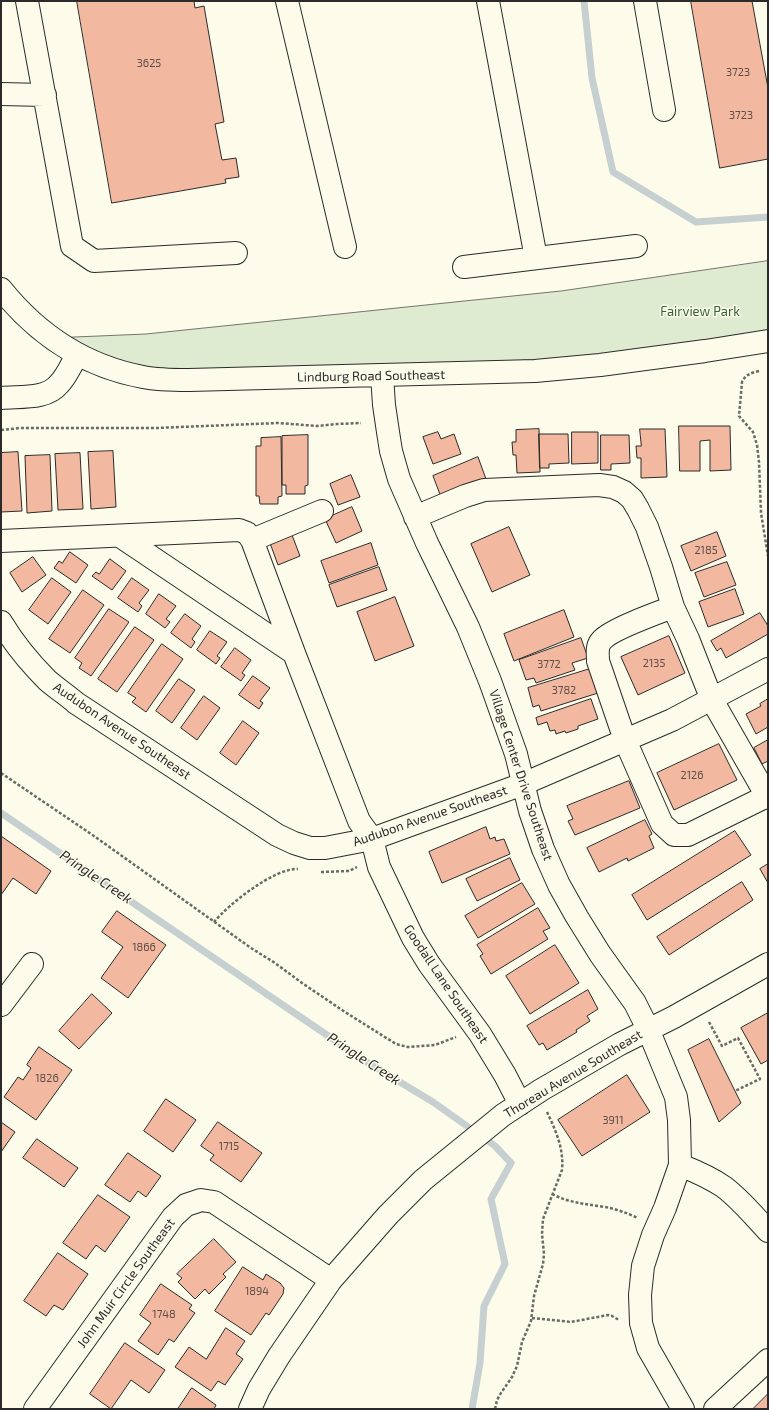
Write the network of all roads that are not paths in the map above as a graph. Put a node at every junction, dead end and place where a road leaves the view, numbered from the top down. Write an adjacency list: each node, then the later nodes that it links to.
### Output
1 (27, 1): 6 (street)
2 (287, 1): 9 (street)
3 (488, 1): 11 (street)
4 (645, 1): 7 (street)
5 (1, 94): 6 (street)
6 (45, 95): 10 (street)
7 (664, 110)
8 (636, 246): 11 (street)
9 (345, 247)
10 (236, 252)
11 (536, 258): 12 (street)
12 (464, 266)
13 (1, 289): 15 (street, Lindburg Road Southeast)
14 (768, 342): 16 (street, Lindburg Road Southeast)
15 (77, 355): 16 (street, Lindburg Road Southeast); 17 (street)
16 (382, 375): 19 (street, Village Center Drive Southeast)
17 (1, 398)
18 (322, 511): 21 (street)
19 (415, 516): 23 (street); 29 (street, Village Center Drive Southeast)
20 (120, 536): 21 (street); 22 (street); 25 (street)
21 (252, 540): 25 (street)
22 (1, 541)
23 (673, 607): 27 (street); 28 (street)
24 (1, 622): 31 (street, Audubon Avenue Southeast)
25 (294, 653): 31 (street)
26 (768, 669): 27 (street, Audubon Avenue Southeast)
27 (712, 700): 28 (street, Audubon Avenue Southeast); 30 (street)
28 (625, 740): 29 (street, Audubon Avenue Southeast); 30 (street)
29 (523, 784): 31 (street, Audubon Avenue Southeast); 35 (street, Village Center Drive Southeast)
30 (768, 797)
31 (372, 839): 36 (street, Goodall Lane Southeast)
32 (32, 964): 34 (street)
33 (768, 964): 35 (street, Thoreau Avenue Southeast)
34 (1, 1006)
35 (648, 1029): 36 (street, Thoreau Avenue Southeast); 37 (street, Village Center Drive Southeast)
36 (512, 1109): 39 (street, Thoreau Avenue Southeast)
37 (680, 1164): 38 (street); 43 (street, Village Center Drive Southeast)
38 (768, 1231)
39 (331, 1280): 41 (street, John Muir Circle Southeast); 42 (street)
40 (768, 1360): 44 (street)
41 (35, 1409)
42 (250, 1409)
43 (683, 1409)
44 (715, 1409)

